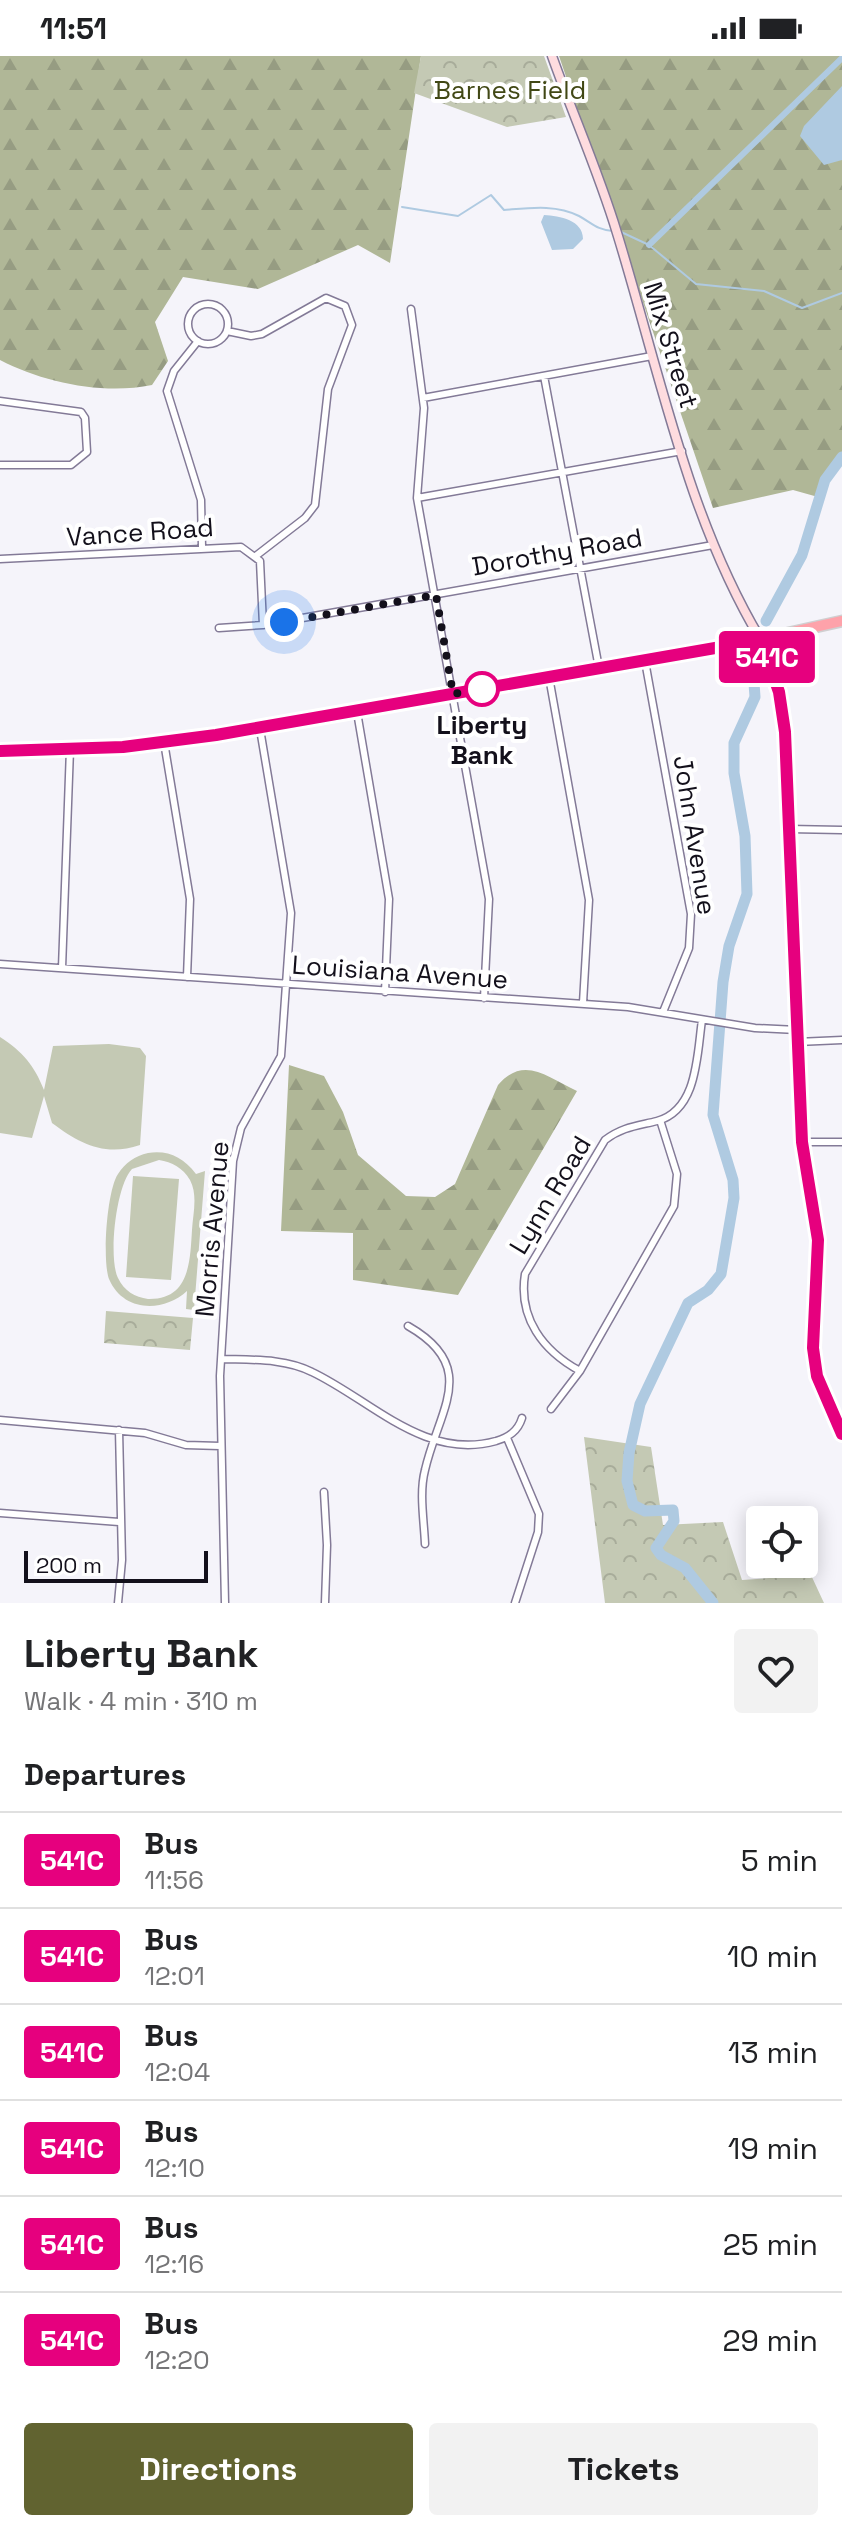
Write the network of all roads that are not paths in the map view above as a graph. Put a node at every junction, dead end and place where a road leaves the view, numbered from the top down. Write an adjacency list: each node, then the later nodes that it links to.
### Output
1 (552, 56): 5 (main road, Mix Street)
2 (411, 309): 7 (street)
3 (227, 331): 4 (street); 4 (street); 15 (street)
4 (198, 341): 14 (street)
5 (652, 356): 6 (street); 9 (main road, Mix Street)
6 (544, 376): 7 (street); 11 (street)
7 (423, 398): 12 (street)
8 (0, 401): 10 (street)
9 (682, 451): 11 (street); 13 (main road, Mix Street)
10 (0, 465)
11 (562, 471): 12 (street); 17 (street)
12 (417, 498): 18 (street)
13 (713, 545): 17 (street, Dorothy Road); 22 (main road, Mix Street)
14 (202, 547): 15 (street, Vance Road); 16 (street, Vance Road)
15 (257, 555): 20 (street)
16 (0, 559)
17 (582, 568): 18 (street, Dorothy Road); 24 (street)
18 (436, 595): 20 (street, Dorothy Road); 26 (street)
19 (842, 621): 22 (highway)
20 (263, 625): 21 (street, Dorothy Road)
21 (219, 628)
22 (761, 640): 23 (highway); 32 (street)
23 (645, 661): 24 (highway); 41 (street, John Avenue)
24 (599, 668): 25 (highway)
25 (549, 677): 26 (highway); 40 (street)
26 (453, 694): 27 (highway); 39 (street)
27 (357, 712): 28 (highway); 38 (street)
28 (260, 729): 29 (highway); 37 (street, Morris Avenue)
29 (164, 742): 30 (highway); 36 (street)
30 (70, 749): 31 (highway); 35 (street)
31 (0, 751)
32 (789, 829): 33 (street); 43 (street)
33 (842, 830)
34 (0, 964): 35 (street, Louisiana Avenue)
35 (62, 968): 36 (street, Louisiana Avenue)
36 (187, 977): 37 (street, Louisiana Avenue)
37 (286, 984): 38 (street, Louisiana Avenue); 50 (street, Morris Avenue)
38 (385, 992): 39 (street, Louisiana Avenue)
39 (484, 998): 40 (street, Louisiana Avenue)
40 (583, 1003): 41 (street, Louisiana Avenue)
41 (663, 1012): 42 (street, Louisiana Avenue)
42 (702, 1020): 43 (street, Louisiana Avenue); 46 (street)
43 (797, 1030): 45 (street)
44 (842, 1040): 45 (street)
45 (797, 1042): 47 (street)
46 (660, 1120): 51 (street); 51 (street, Lynn Road)
47 (802, 1142): 48 (street); 56 (street)
48 (842, 1142)
49 (408, 1326): 58 (street)
50 (221, 1359): 58 (street); 59 (street, Morris Avenue)
51 (580, 1371): 52 (street)
52 (551, 1409)
53 (522, 1418): 57 (street)
54 (0, 1420): 55 (street)
55 (119, 1430): 59 (street); 62 (street)
56 (842, 1434)
57 (507, 1438): 58 (street); 67 (street)
58 (434, 1441): 63 (street)
59 (220, 1446): 65 (street, Morris Avenue)
60 (324, 1492): 66 (street)
61 (0, 1513): 62 (street)
62 (119, 1522): 64 (street)
63 (425, 1544)
64 (118, 1603)
65 (225, 1603)
66 (325, 1603)
67 (515, 1603)

